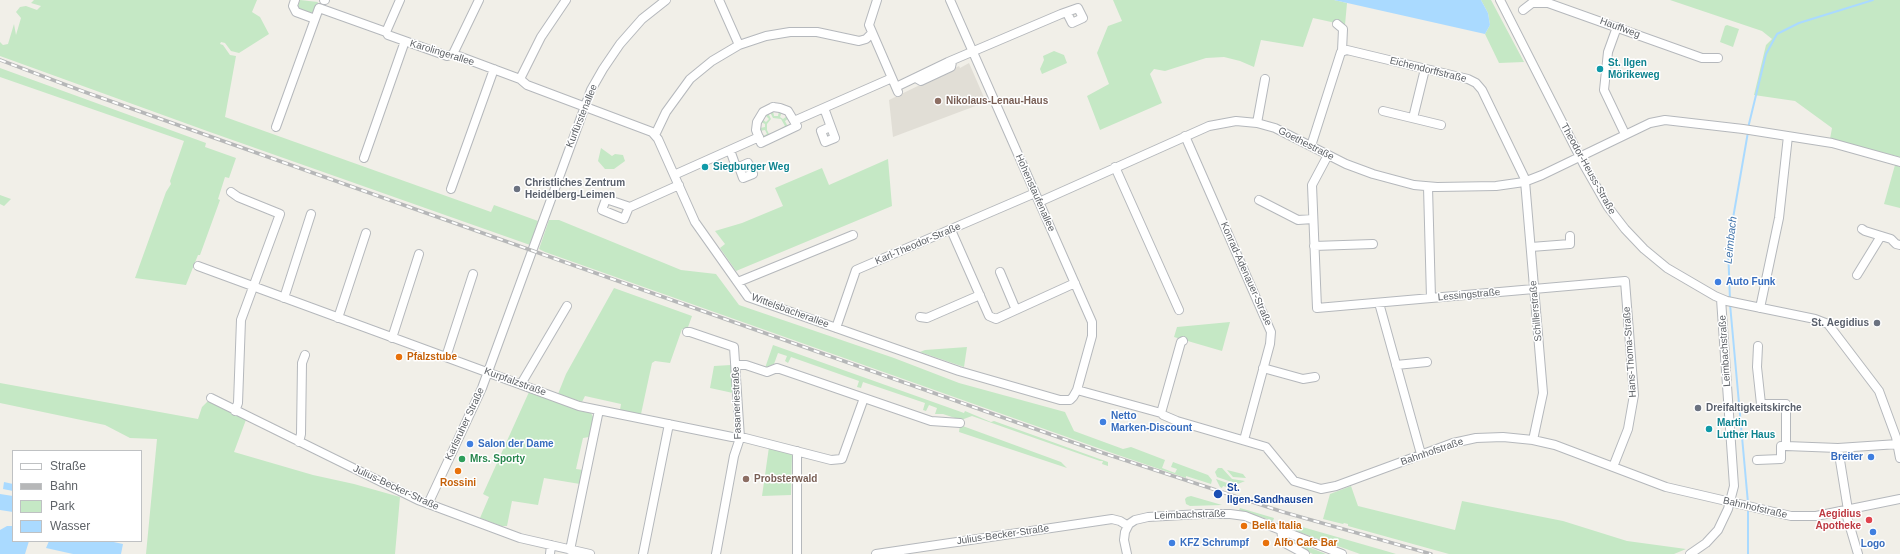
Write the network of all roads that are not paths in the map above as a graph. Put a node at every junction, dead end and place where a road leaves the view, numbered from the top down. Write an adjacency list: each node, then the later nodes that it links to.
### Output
1 (295, 0): 14 (street)
2 (325, 0): 11 (street)
3 (400, 0): 17 (street)
4 (478, 0): 23 (street)
5 (566, 0): 28 (street)
6 (666, 0): 30 (street, Kurfürstenallee)
7 (719, 0): 20 (street)
8 (877, 0): 18 (street)
9 (950, 0): 22 (street, Hohenstaufenallee)
10 (1500, 0): 47 (street, Theodor-Heuss-Straße)
11 (322, 9): 14 (street); 17 (street, Karolingerallee)
12 (1522, 10): 16 (street, Hauffweg)
13 (1068, 13): 22 (street)
14 (315, 19): 37 (street)
15 (1337, 24): 21 (street)
16 (1617, 28): 24 (street, Hauffweg); 39 (street)
17 (386, 32): 19 (street, Karolingerallee)
18 (872, 34): 20 (street); 27 (street)
19 (405, 41): 23 (street, Karolingerallee); 48 (street)
20 (739, 45): 40 (street)
21 (1342, 51): 25 (street, Eichendorffstraße); 44 (street)
22 (972, 53): 27 (street); 58 (street, Hohenstaufenallee)
23 (452, 54): 26 (street, Karolingerallee)
24 (1718, 58)
25 (1424, 69): 33 (street); 53 (street, Eichendorffstraße)
26 (494, 70): 28 (street, Karolingerallee); 56 (street)
27 (892, 78): 31 (street)
28 (520, 79): 30 (street, Karolingerallee)
29 (1265, 79): 35 (street)
30 (585, 106): 40 (street); 74 (street, Kurfürstenallee)
31 (824, 108): 34 (street); 38 (street)
32 (1382, 111): 33 (street)
33 (1413, 118): 36 (street)
34 (794, 121): 43 (street); 43 (street)
35 (1257, 123): 41 (street, Goethestraße); 44 (street, Goethestraße)
36 (1441, 125)
37 (276, 127)
38 (830, 127)
39 (1625, 134): 42 (street, Goethestraße); 47 (street, Goethestraße)
40 (655, 135): 52 (street, Wittelsbacherallee)
41 (1185, 136): 51 (street, Goethestraße); 106 (street, Konrad-Adenauer-Straße)
42 (1788, 136): 49 (street, Goethestraße); 91 (street)
43 (759, 137): 45 (street)
44 (1311, 146): 46 (street, Goethestraße)
45 (730, 150): 50 (street); 52 (street)
46 (1328, 155): 55 (street, Goethestraße); 63 (street)
47 (1580, 157): 53 (street, Goethestraße); 88 (street, Theodor-Heuss-Straße)
48 (364, 158)
49 (1900, 162)
50 (739, 167)
51 (1115, 167): 60 (street, Goethestraße); 93 (street)
52 (674, 174): 54 (street, Wittelsbacherallee)
53 (1525, 181): 55 (street, Goethestraße); 73 (street, Schillerstraße)
54 (679, 185): 61 (street); 81 (street, Wittelsbacherallee)
55 (1428, 187): 87 (street)
56 (451, 189)
57 (231, 192): 83 (street)
58 (1035, 193): 60 (street, Hohenstaufenallee); 65 (street, Karl-Theodor-Straße)
59 (1259, 200): 63 (street)
60 (1038, 202): 82 (street, Hohenstaufenallee)
61 (629, 207)
62 (311, 214): 86 (street)
63 (1313, 219): 72 (street)
64 (1862, 229): 69 (street)
65 (951, 230): 85 (street); 96 (street, Karl-Theodor-Straße)
66 (366, 233): 95 (street)
67 (853, 235): 81 (street)
68 (1570, 236): 73 (street)
69 (1881, 236): 71 (street); 79 (street)
70 (1373, 244): 72 (street)
71 (1900, 245)
72 (1314, 246): 89 (street, Lessingstraße)
73 (1531, 247): 84 (street, Schillerstraße)
74 (531, 252): 107 (street, Karlsruher Straße)
75 (419, 254): 98 (street)
76 (198, 266): 83 (street, Kurpfalzstraße)
77 (1000, 272): 92 (street)
78 (473, 274): 102 (street)
79 (1858, 275)
80 (1625, 281): 84 (street, Lessingstraße); 129 (street, Hans-Thoma-Straße)
81 (738, 282): 96 (street, Wittelsbacherallee)
82 (1075, 283): 92 (street); 110 (street, Hohenstaufenallee)
83 (253, 287): 86 (street, Kurpfalzstraße); 113 (street)
84 (1535, 289): 87 (street, Lessingstraße); 121 (street, Schillerstraße)
85 (980, 295): 92 (street); 94 (street)
86 (284, 298): 95 (street, Kurpfalzstraße)
87 (1431, 298): 89 (street, Lessingstraße)
88 (1724, 300): 91 (street, Theodor-Heuss-Straße); 131 (street, Leimbachstraße)
89 (1379, 303): 105 (street)
90 (567, 306): 109 (street)
91 (1760, 308): 119 (street, Theodor-Heuss-Straße)
92 (1016, 310)
93 (1179, 310)
94 (920, 317)
95 (338, 318): 98 (street, Kurpfalzstraße)
96 (836, 328): 110 (street, Wittelsbacherallee)
97 (687, 332): 104 (street, Fasaneriestraße)
98 (392, 338): 102 (street, Kurpfalzstraße)
99 (1183, 341): 115 (street)
100 (1758, 346): 123 (street)
101 (305, 355): 122 (street)
102 (446, 357): 107 (street, Kurpfalzstraße)
103 (1427, 362): 105 (street)
104 (736, 365): 112 (street); 118 (street, Fasaneriestraße)
105 (1396, 365): 126 (street)
106 (1263, 368): 108 (street); 120 (street, Konrad-Adenauer-Straße)
107 (488, 372): 109 (street, Kurpfalzstraße); 132 (street, Karlsruher Straße)
108 (1315, 377)
109 (521, 384): 114 (street, Kurpfalzstraße)
110 (1077, 390): 115 (street, Bahnhofstraße)
111 (211, 398): 113 (street, Julius-Becker-Straße)
112 (864, 398): 116 (street); 125 (street, Kurpfalzstraße)
113 (235, 410): 122 (street, Julius-Becker-Straße)
114 (599, 410): 117 (street, Kurpfalzstraße); 137 (street)
115 (1161, 413): 120 (street, Bahnhofstraße)
116 (960, 423)
117 (669, 424): 118 (street, Kurpfalzstraße); 139 (street)
118 (740, 438): 125 (street, Kurpfalzstraße); 140 (street, Fasaneriestraße)
119 (1898, 439): 124 (street); 127 (street, Theodor-Heuss-Straße)
120 (1244, 440): 126 (street, Bahnhofstraße)
121 (1533, 440): 126 (street, Bahnhofstraße); 129 (street, Bahnhofstraße)
122 (298, 442): 132 (street, Julius-Becker-Straße)
123 (1786, 446): 124 (street); 128 (street)
124 (1838, 448): 133 (street)
125 (797, 451): 141 (street)
126 (1421, 454)
127 (1900, 458)
128 (1757, 460)
129 (1613, 467): 131 (street, Bahnhofstraße)
130 (1900, 499): 133 (street, Bahnhofstraße)
131 (1730, 502): 133 (street, Bahnhofstraße); 146 (street, Leimbachstraße)
132 (428, 504): 136 (street, Julius-Becker-Straße)
133 (1847, 510): 147 (street)
134 (1128, 526): 135 (street, Leimbachstraße); 142 (street, Julius-Becker-Straße); 143 (street)
135 (1281, 530): 144 (street); 145 (street, Leimbachstraße)
136 (550, 550): 137 (street, Julius-Becker-Straße)
137 (570, 550): 138 (street, Julius-Becker-Straße)
138 (590, 554)
139 (643, 554)
140 (716, 554)
141 (797, 554)
142 (876, 554)
143 (1127, 554)
144 (1305, 554)
145 (1342, 554)
146 (1690, 554)
147 (1858, 554)

